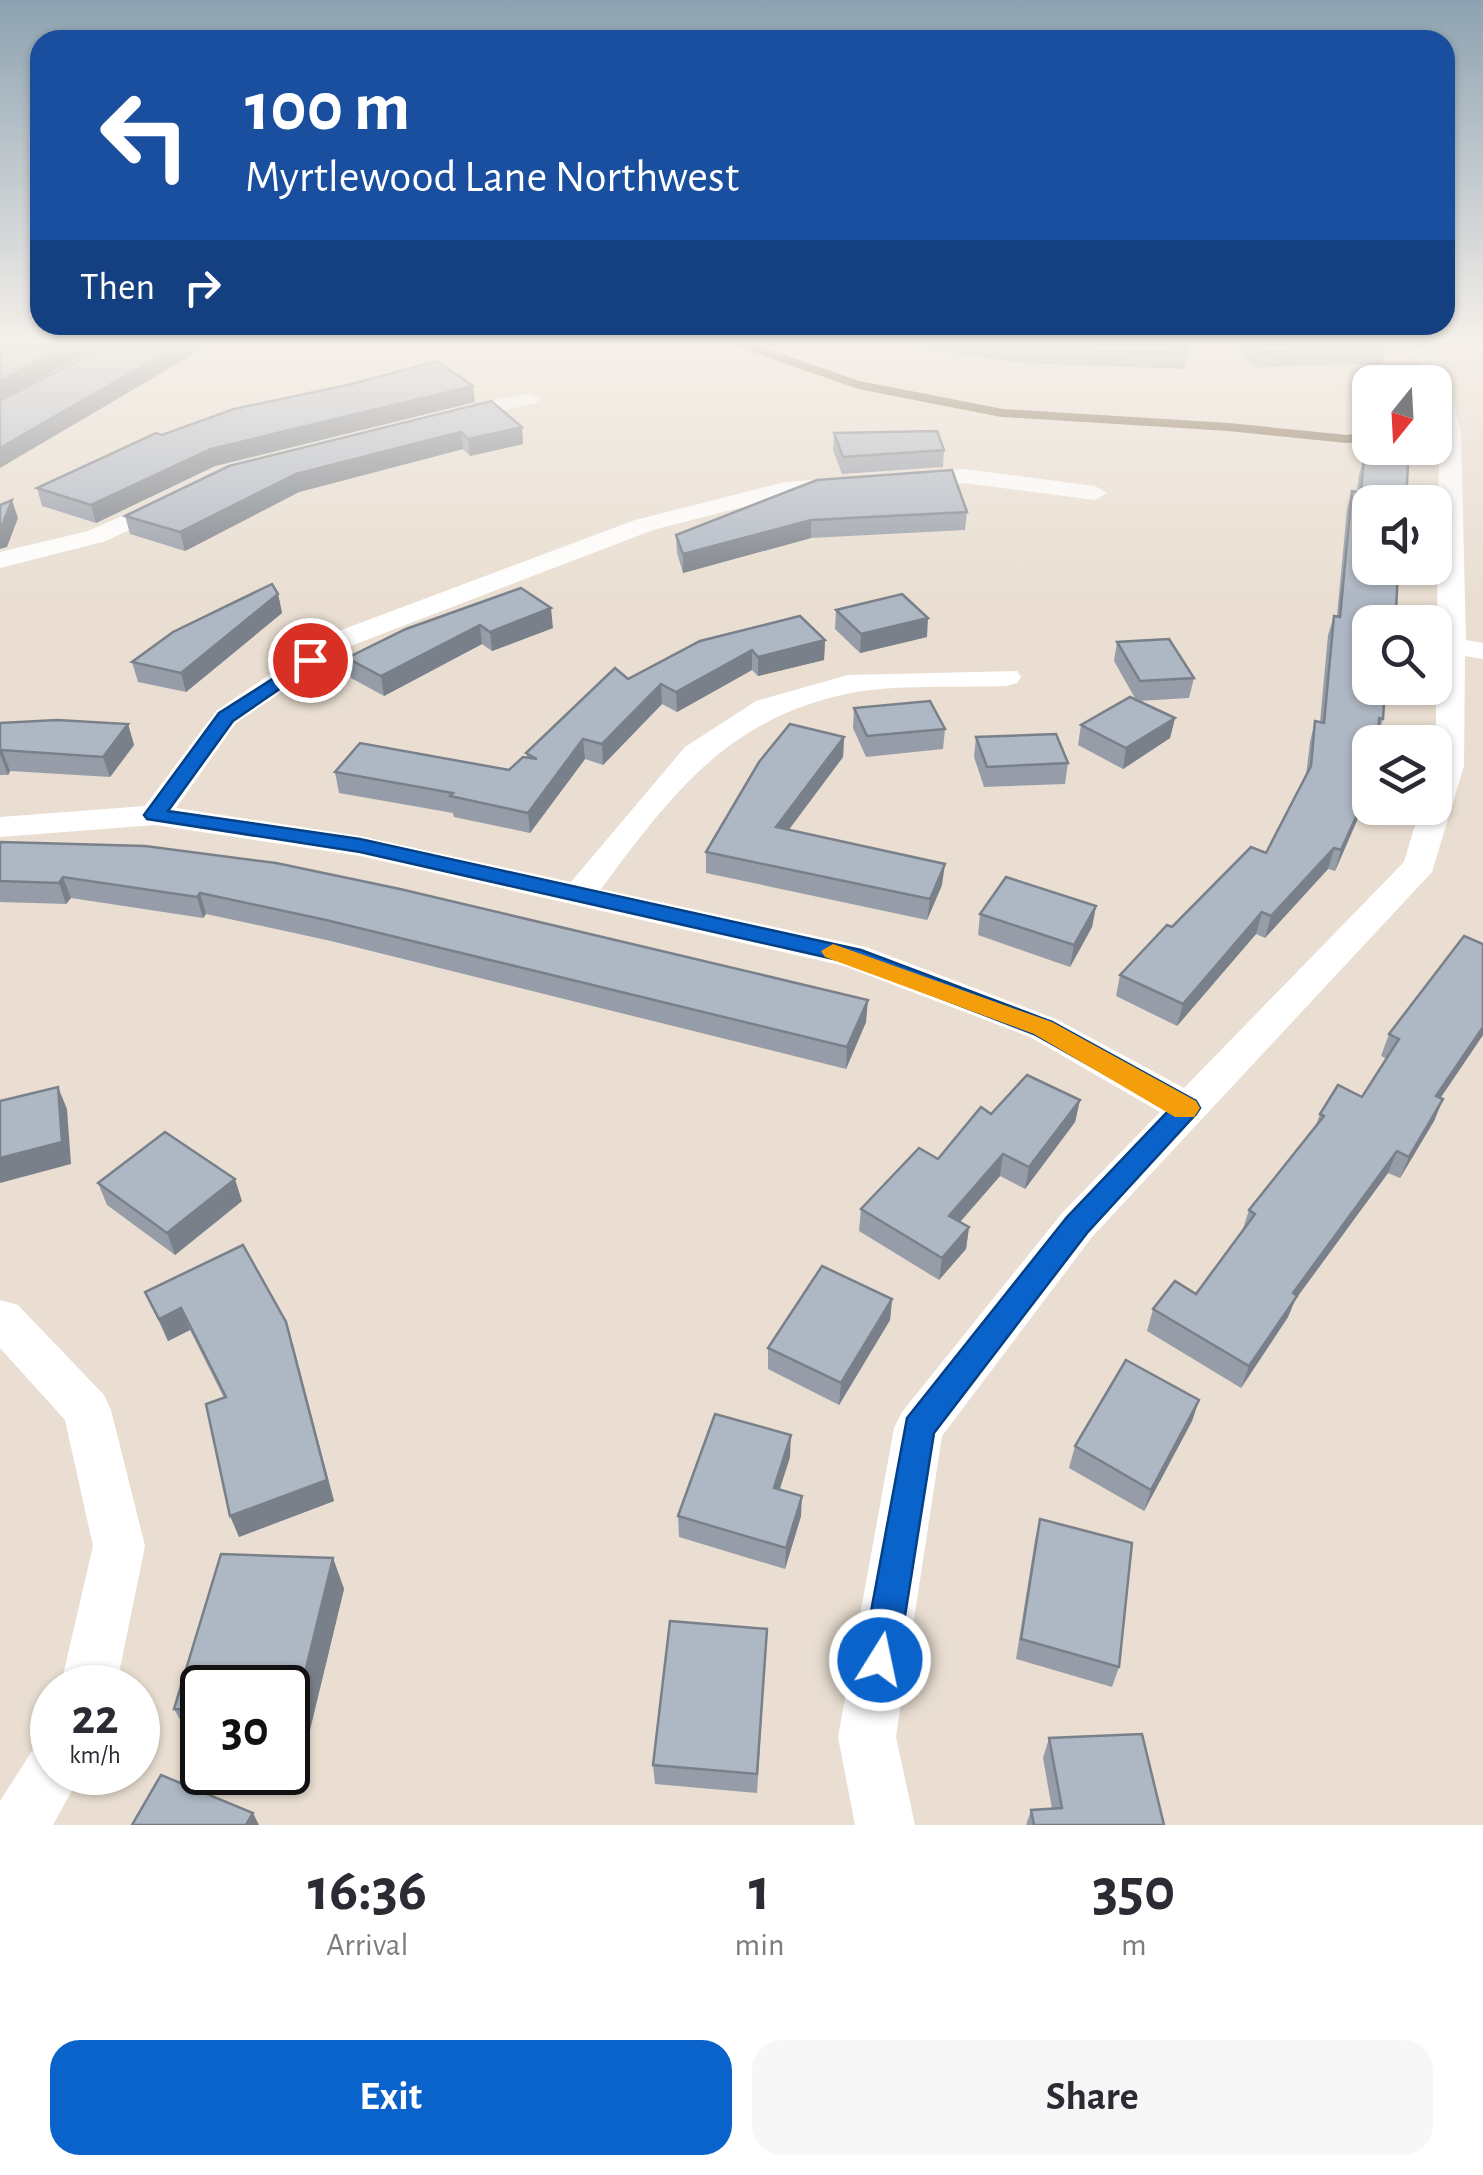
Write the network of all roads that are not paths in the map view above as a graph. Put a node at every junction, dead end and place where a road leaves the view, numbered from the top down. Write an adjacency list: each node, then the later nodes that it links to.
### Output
1 (1449, 430): 5 (street)
2 (192, 490): 4 (street)
3 (1095, 493): 7 (street)
4 (0, 560)
5 (1468, 648): 10 (street)
6 (1008, 677): 9 (street)
7 (155, 815): 8 (street); 9 (street)
8 (0, 827)
9 (581, 892): 10 (street)
10 (1186, 1108): 15 (street)
11 (2, 1319): 12 (street)
12 (93, 1665)
13 (38, 1795): 14 (street)
14 (19, 1825)
15 (885, 1825)

